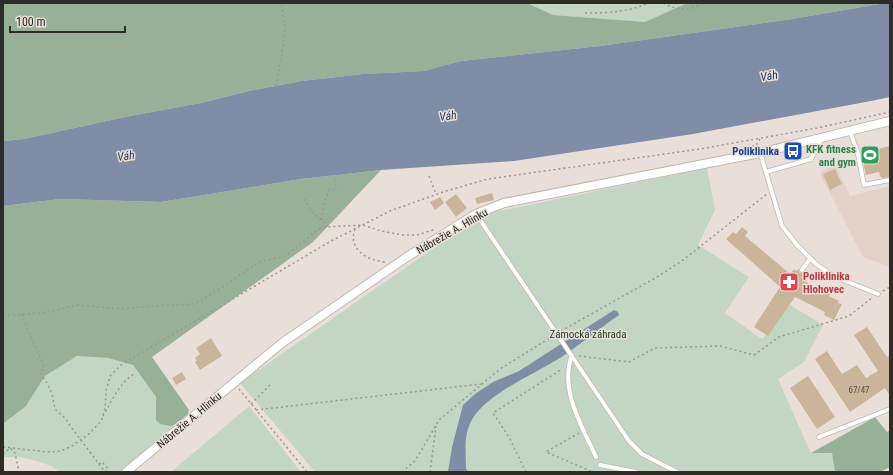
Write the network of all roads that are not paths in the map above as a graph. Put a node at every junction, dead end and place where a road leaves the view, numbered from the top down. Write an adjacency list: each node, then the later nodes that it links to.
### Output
1 (890, 122): 2 (street, Nábrežie A. Hlinku)
2 (850, 131): 3 (street, Nábrežie A. Hlinku); 6 (lane)
3 (822, 138): 4 (street, Nábrežie A. Hlinku); 5 (lane)
4 (757, 150): 5 (lane); 7 (street, Nábrežie A. Hlinku)
5 (766, 172): 8 (lane)
6 (890, 180)
7 (476, 214): 11 (lane); 16 (street, Nábrežie A. Hlinku)
8 (810, 259): 9 (lane); 10 (lane)
9 (802, 270)
10 (878, 294)
11 (571, 354): 14 (lane); 18 (lane)
12 (890, 409): 13 (lane)
13 (819, 437)
14 (596, 457)
15 (600, 465): 17 (lane)
16 (126, 472)
17 (636, 472)
18 (677, 472)

